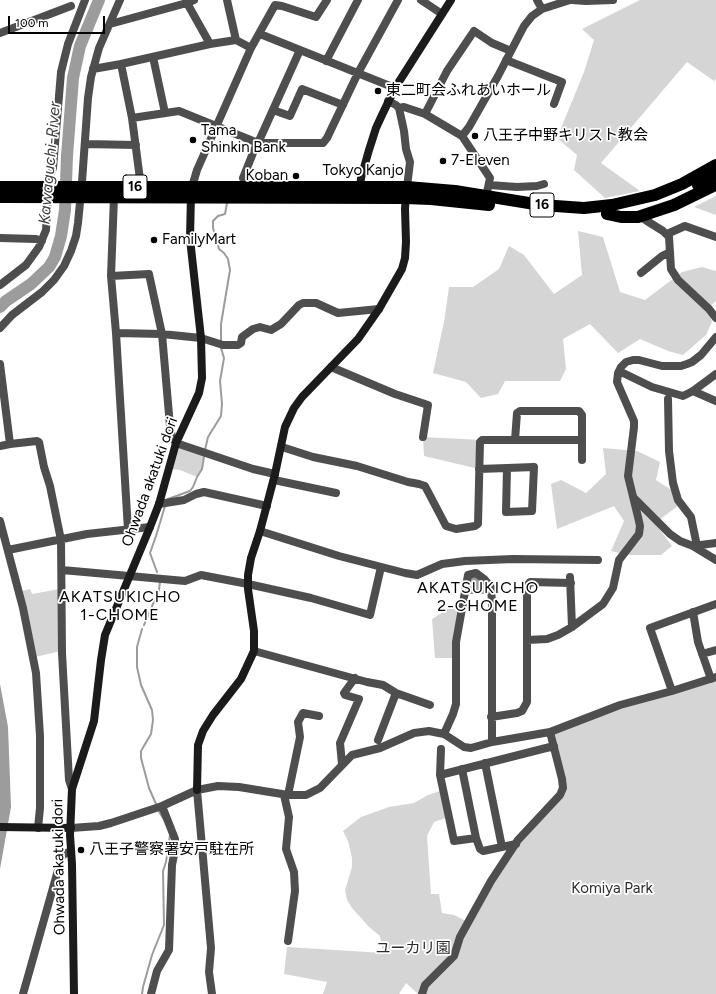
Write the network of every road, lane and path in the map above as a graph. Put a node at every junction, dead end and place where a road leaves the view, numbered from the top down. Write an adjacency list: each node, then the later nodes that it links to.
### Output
1 (85, 0): 15 (street)
2 (120, 0): 17 (street)
3 (227, 0): 20 (street)
4 (327, 0): 19 (street)
5 (358, 0): 27 (street)
6 (398, 0): 30 (street)
7 (421, 0): 16 (street)
8 (451, 0): 16 (street)
9 (537, 0): 14 (street)
10 (571, 0): 11 (street); 14 (street)
11 (613, 0)
12 (191, 2): 17 (street); 21 (street)
13 (71, 3): 15 (street); 18 (street)
14 (542, 10): 24 (street)
15 (79, 14): 53 (street)
16 (442, 14): 31 (street)
17 (110, 24): 29 (street)
18 (0, 33)
19 (260, 34): 22 (street); 23 (street)
20 (236, 40): 21 (street); 22 (street)
21 (210, 44): 25 (street)
22 (252, 48): 40 (street)
23 (300, 50): 27 (street); 36 (street)
24 (511, 51): 26 (street); 38 (street)
25 (153, 57): 28 (street); 37 (street)
26 (506, 60): 33 (street); 41 (street)
27 (326, 61): 30 (street)
28 (120, 64): 29 (street); 39 (street)
29 (93, 69): 43 (street)
30 (358, 73): 31 (street); 34 (street)
31 (395, 88): 32 (street)
32 (388, 101): 35 (street); 56 (street)
33 (554, 104)
34 (343, 105): 36 (street); 42 (street)
35 (398, 108): 38 (street); 57 (street)
36 (273, 110): 42 (street)
37 (165, 113): 39 (street); 40 (street)
38 (425, 114): 41 (street)
39 (132, 118): 44 (street)
40 (217, 126): 42 (street); 55 (street)
41 (462, 136): 50 (street)
42 (258, 143): 47 (street)
43 (85, 144): 44 (street); 54 (street)
44 (136, 145): 52 (street)
45 (716, 165): 60 (highway, Tokyo Kanjo / 16)
46 (716, 175): 61 (highway, Tokyo Kanjo / 16)
47 (243, 178)
48 (544, 184): 50 (street)
49 (716, 184): 62 (highway)
50 (489, 185): 60 (street)
51 (0, 187): 53 (highway, Tokyo Kanjo / 16)
52 (141, 187): 54 (highway, Tokyo Kanjo / 16); 55 (highway, Tokyo Kanjo / 16)
53 (51, 192): 54 (highway, Tokyo Kanjo / 16); 58 (highway, Tokyo Kanjo / 16); 66 (street)
54 (79, 192): 59 (highway, Tokyo Kanjo / 16); 73 (street)
55 (191, 192): 56 (highway, Tokyo Kanjo / 16); 59 (highway, Tokyo Kanjo / 16); 77 (street, Ohwada akatuki dori)
56 (359, 192): 57 (highway, Tokyo Kanjo / 16)
57 (406, 193): 60 (highway, Tokyo Kanjo / 16); 61 (highway, Tokyo Kanjo / 16); 71 (street)
58 (0, 197)
59 (114, 197): 69 (street)
60 (486, 197)
61 (607, 214): 62 (highway)
62 (643, 215): 63 (street)
63 (667, 234): 64 (street); 67 (street)
64 (716, 237)
65 (0, 238): 66 (street)
66 (42, 240): 70 (street)
67 (670, 252): 68 (street); 72 (street)
68 (641, 273)
69 (110, 276): 74 (street); 75 (street)
70 (0, 285)
71 (380, 309): 77 (street); 79 (street)
72 (716, 318)
73 (0, 328)
74 (116, 333): 75 (street); 102 (street)
75 (162, 334): 77 (street); 88 (street)
76 (716, 337): 80 (street)
77 (201, 338): 88 (street, Ohwada akatuki dori)
78 (0, 364): 89 (street)
79 (331, 367): 85 (street); 91 (street)
80 (619, 371): 82 (street); 97 (street)
81 (716, 374): 82 (street)
82 (693, 391): 84 (street)
83 (668, 399): 106 (street)
84 (716, 402)
85 (423, 437)
86 (515, 440): 87 (street); 87 (street); 94 (street)
87 (582, 440): 92 (street)
88 (176, 443): 95 (street); 98 (street, Ohwada akatuki dori)
89 (10, 444): 90 (street); 104 (street)
90 (0, 446)
91 (282, 447): 94 (street); 95 (street)
92 (582, 460)
93 (507, 468): 93 (street); 94 (street)
94 (479, 469)
95 (275, 477): 96 (street); 99 (street)
96 (336, 493)
97 (631, 494): 106 (street); 116 (street)
98 (163, 503): 99 (street); 101 (street, Ohwada akatuki dori)
99 (267, 506): 103 (street)
100 (0, 521): 107 (street)
101 (150, 527): 102 (street); 112 (street, Ohwada akatuki dori)
102 (128, 530): 104 (street)
103 (260, 531): 110 (street); 113 (street)
104 (61, 540): 107 (street); 111 (street)
105 (716, 543): 106 (street)
106 (695, 546): 109 (street)
107 (8, 550): 143 (street)
108 (598, 560): 110 (street)
109 (716, 560)
110 (381, 567): 113 (street)
111 (62, 570): 112 (street); 138 (street)
112 (128, 577): 113 (street); 138 (street, Ohwada akatuki dori)
113 (248, 584): 119 (street)
114 (716, 604): 115 (street)
115 (693, 612): 120 (street); 123 (street)
116 (572, 628): 117 (street); 117 (street)
117 (527, 640): 127 (street)
118 (716, 650): 120 (street)
119 (254, 651): 121 (street); 139 (street)
120 (702, 654): 122 (street)
121 (355, 678): 124 (street); 135 (street)
122 (714, 678): 123 (street)
123 (672, 691): 128 (street)
124 (396, 693): 125 (street); 130 (street)
125 (430, 705)
126 (319, 716): 140 (street)
127 (491, 717): 129 (street); 131 (street)
128 (550, 732): 131 (street); 132 (street)
129 (444, 734): 131 (street); 135 (street)
130 (378, 740)
131 (492, 742)
132 (554, 746): 134 (street); 146 (street)
133 (441, 749): 137 (street)
134 (485, 763): 136 (street); 147 (street)
135 (342, 764): 140 (street)
136 (462, 769): 137 (street); 145 (street)
137 (440, 775): 145 (street)
138 (72, 789): 144 (street, Ohwada akatuki dori)
139 (197, 790): 140 (street); 141 (street); 153 (street)
140 (286, 795): 149 (street)
141 (162, 806): 144 (street); 152 (street)
142 (0, 827): 143 (street)
143 (35, 828): 144 (street)
144 (71, 828): 148 (street, Ohwada akatuki dori)
145 (476, 838): 147 (street)
146 (516, 844): 147 (street); 154 (street)
147 (502, 847)
148 (71, 852): 150 (street); 151 (street, Ohwada akatuki dori)
149 (288, 942)
150 (23, 994)
151 (74, 994)
152 (150, 994)
153 (212, 994)
154 (422, 994)

